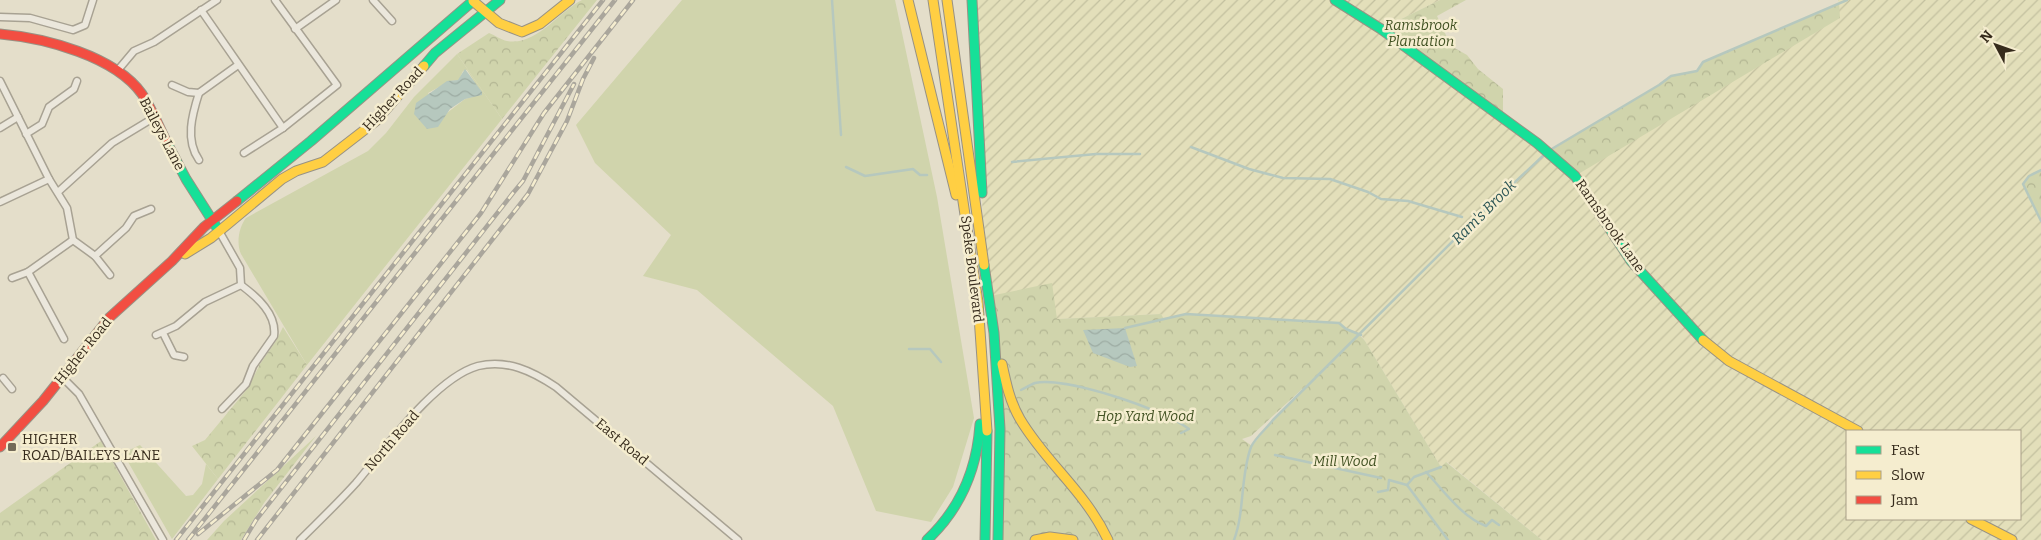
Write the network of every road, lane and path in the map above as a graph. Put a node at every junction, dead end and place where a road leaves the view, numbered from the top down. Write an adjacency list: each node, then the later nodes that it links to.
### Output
1 (93, 0): 16 (street)
2 (217, 0): 14 (street)
3 (275, 0): 18 (street)
4 (336, 0): 18 (street)
5 (373, 0): 17 (street)
6 (473, 0): 15 (main road, Higher Road); 37 (main road, Higher Road)
7 (500, 0): 15 (main road, Higher Road)
8 (570, 0): 15 (main road, Higher Road)
9 (908, 0): 40 (main road)
10 (934, 0): 40 (main road, Speke Boulevard)
11 (947, 0): 42 (main road, Speke Boulevard)
12 (972, 0): 42 (main road)
13 (1336, 0): 57 (main road, Ramsbrook Lane)
14 (201, 10): 20 (street); 21 (street)
15 (486, 12): 38 (main road, Higher Road)
16 (0, 17)
17 (392, 21)
18 (295, 29): 29 (street)
19 (0, 34): 21 (main road, Baileys Lane)
20 (238, 65): 25 (street); 29 (street)
21 (118, 70): 27 (main road, Baileys Lane)
22 (0, 81): 26 (street)
23 (77, 81): 30 (street)
24 (172, 85): 25 (street)
25 (199, 93): 32 (street)
26 (18, 116): 28 (street); 30 (street)
27 (155, 117): 34 (street); 37 (main road, Baileys Lane)
28 (0, 128)
29 (283, 128): 31 (street)
30 (26, 134): 33 (street)
31 (244, 153)
32 (199, 160)
33 (49, 179): 34 (street); 35 (street)
34 (58, 192): 39 (street)
35 (0, 202)
36 (151, 209): 41 (street)
37 (212, 221): 38 (main road, Baileys Lane); 43 (main road, Higher Road)
38 (219, 231): 43 (main road, Higher Road); 47 (street)
39 (72, 240): 41 (street); 44 (street)
40 (970, 250): 48 (main road, Speke Boulevard)
41 (95, 256): 45 (street)
42 (985, 260): 49 (main road, Speke Boulevard)
43 (172, 261): 53 (main road, Higher Road)
44 (28, 272): 46 (street); 50 (street)
45 (110, 275)
46 (12, 278)
47 (241, 285): 51 (street); 56 (street)
48 (978, 302): 63 (main road); 64 (main road, Speke Boulevard)
49 (994, 333): 65 (main road, Speke Boulevard); 68 (main road)
50 (64, 339)
51 (184, 357)
52 (497, 364): 61 (street, North Road); 62 (street, East Road)
53 (62, 377): 58 (main road, Higher Road); 60 (street)
54 (0, 388): 55 (street)
55 (12, 389)
56 (222, 409)
57 (1856, 430)
58 (0, 447)
59 (1974, 520): 69 (main road)
60 (163, 540)
61 (300, 540)
62 (738, 540)
63 (927, 540)
64 (985, 540)
65 (998, 540)
66 (1035, 540): 67 (main road)
67 (1073, 540)
68 (1108, 540)
69 (2012, 540)

